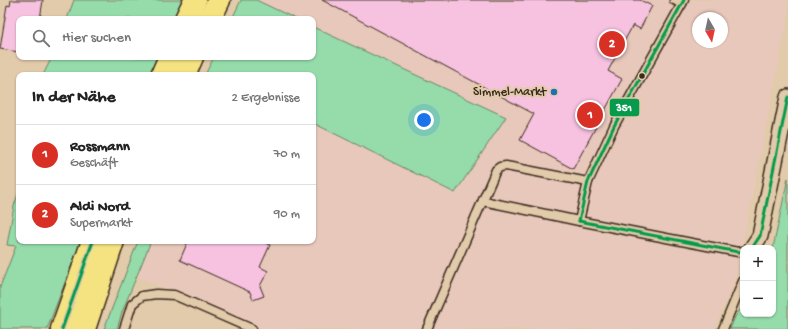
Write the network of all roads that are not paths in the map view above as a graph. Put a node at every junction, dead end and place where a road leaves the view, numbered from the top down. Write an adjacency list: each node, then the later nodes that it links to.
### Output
1 (195, 0): 5 (main road)
2 (219, 0): 6 (main road)
3 (674, 0): 4 (lane)
4 (683, 2): 12 (lane)
5 (187, 16)
6 (211, 16)
7 (169, 60): 9 (main road)
8 (191, 60): 10 (main road)
9 (163, 72)
10 (185, 72)
11 (788, 98): 17 (street)
12 (588, 182): 13 (lane); 14 (lane)
13 (483, 202): 14 (lane); 24 (lane)
14 (578, 221): 18 (lane)
15 (92, 244): 20 (main road)
16 (113, 244): 21 (main road)
17 (754, 245)
18 (740, 252)
19 (740, 288): 25 (lane)
20 (62, 329)
21 (84, 329)
22 (124, 329): 23 (lane)
23 (252, 329)
24 (427, 329)
25 (723, 329)

